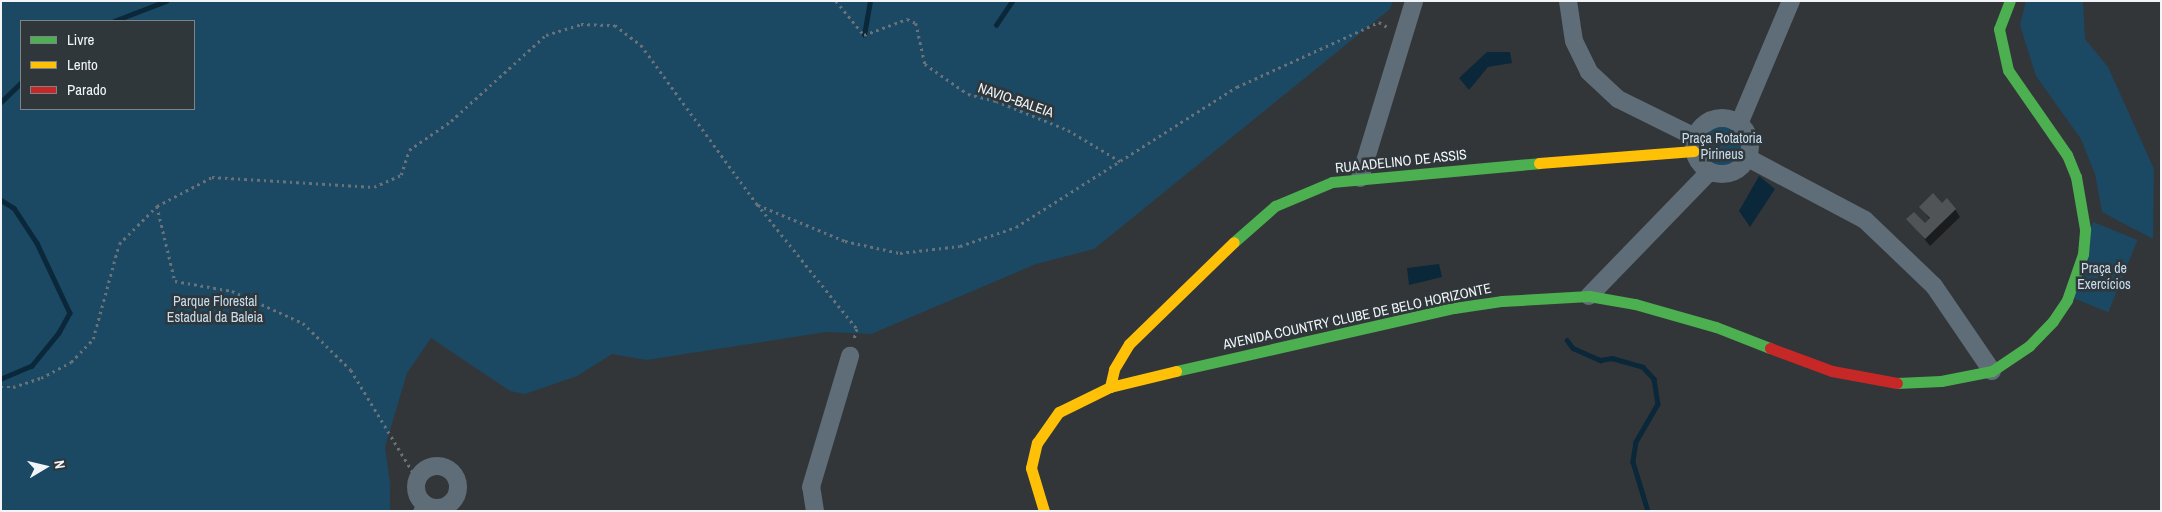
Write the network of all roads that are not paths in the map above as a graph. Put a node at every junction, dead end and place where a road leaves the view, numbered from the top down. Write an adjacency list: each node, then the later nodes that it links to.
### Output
1 (1414, 1): 9 (street)
2 (1568, 1): 6 (street)
3 (1791, 1): 5 (street)
4 (2010, 1): 12 (street, AVENIDA COUNTRY CLUBE DE BELO HORIZONTE)
5 (1739, 124): 6 (street); 7 (street)
6 (1694, 144): 8 (street); 9 (street, RUA ADELINO DE ASSIS)
7 (1748, 158): 8 (street); 12 (street)
8 (1709, 172): 10 (street)
9 (1360, 178): 13 (street, RUA ADELINO DE ASSIS)
10 (1589, 296): 12 (street, AVENIDA COUNTRY CLUBE DE BELO HORIZONTE); 13 (street, AVENIDA COUNTRY CLUBE DE BELO HORIZONTE)
11 (850, 356): 16 (street)
12 (1992, 371)
13 (1110, 387): 17 (street, AVENIDA COUNTRY CLUBE DE BELO HORIZONTE)
14 (419, 506): 15 (street); 15 (street)
15 (442, 509)
16 (814, 511)
17 (1044, 511)

